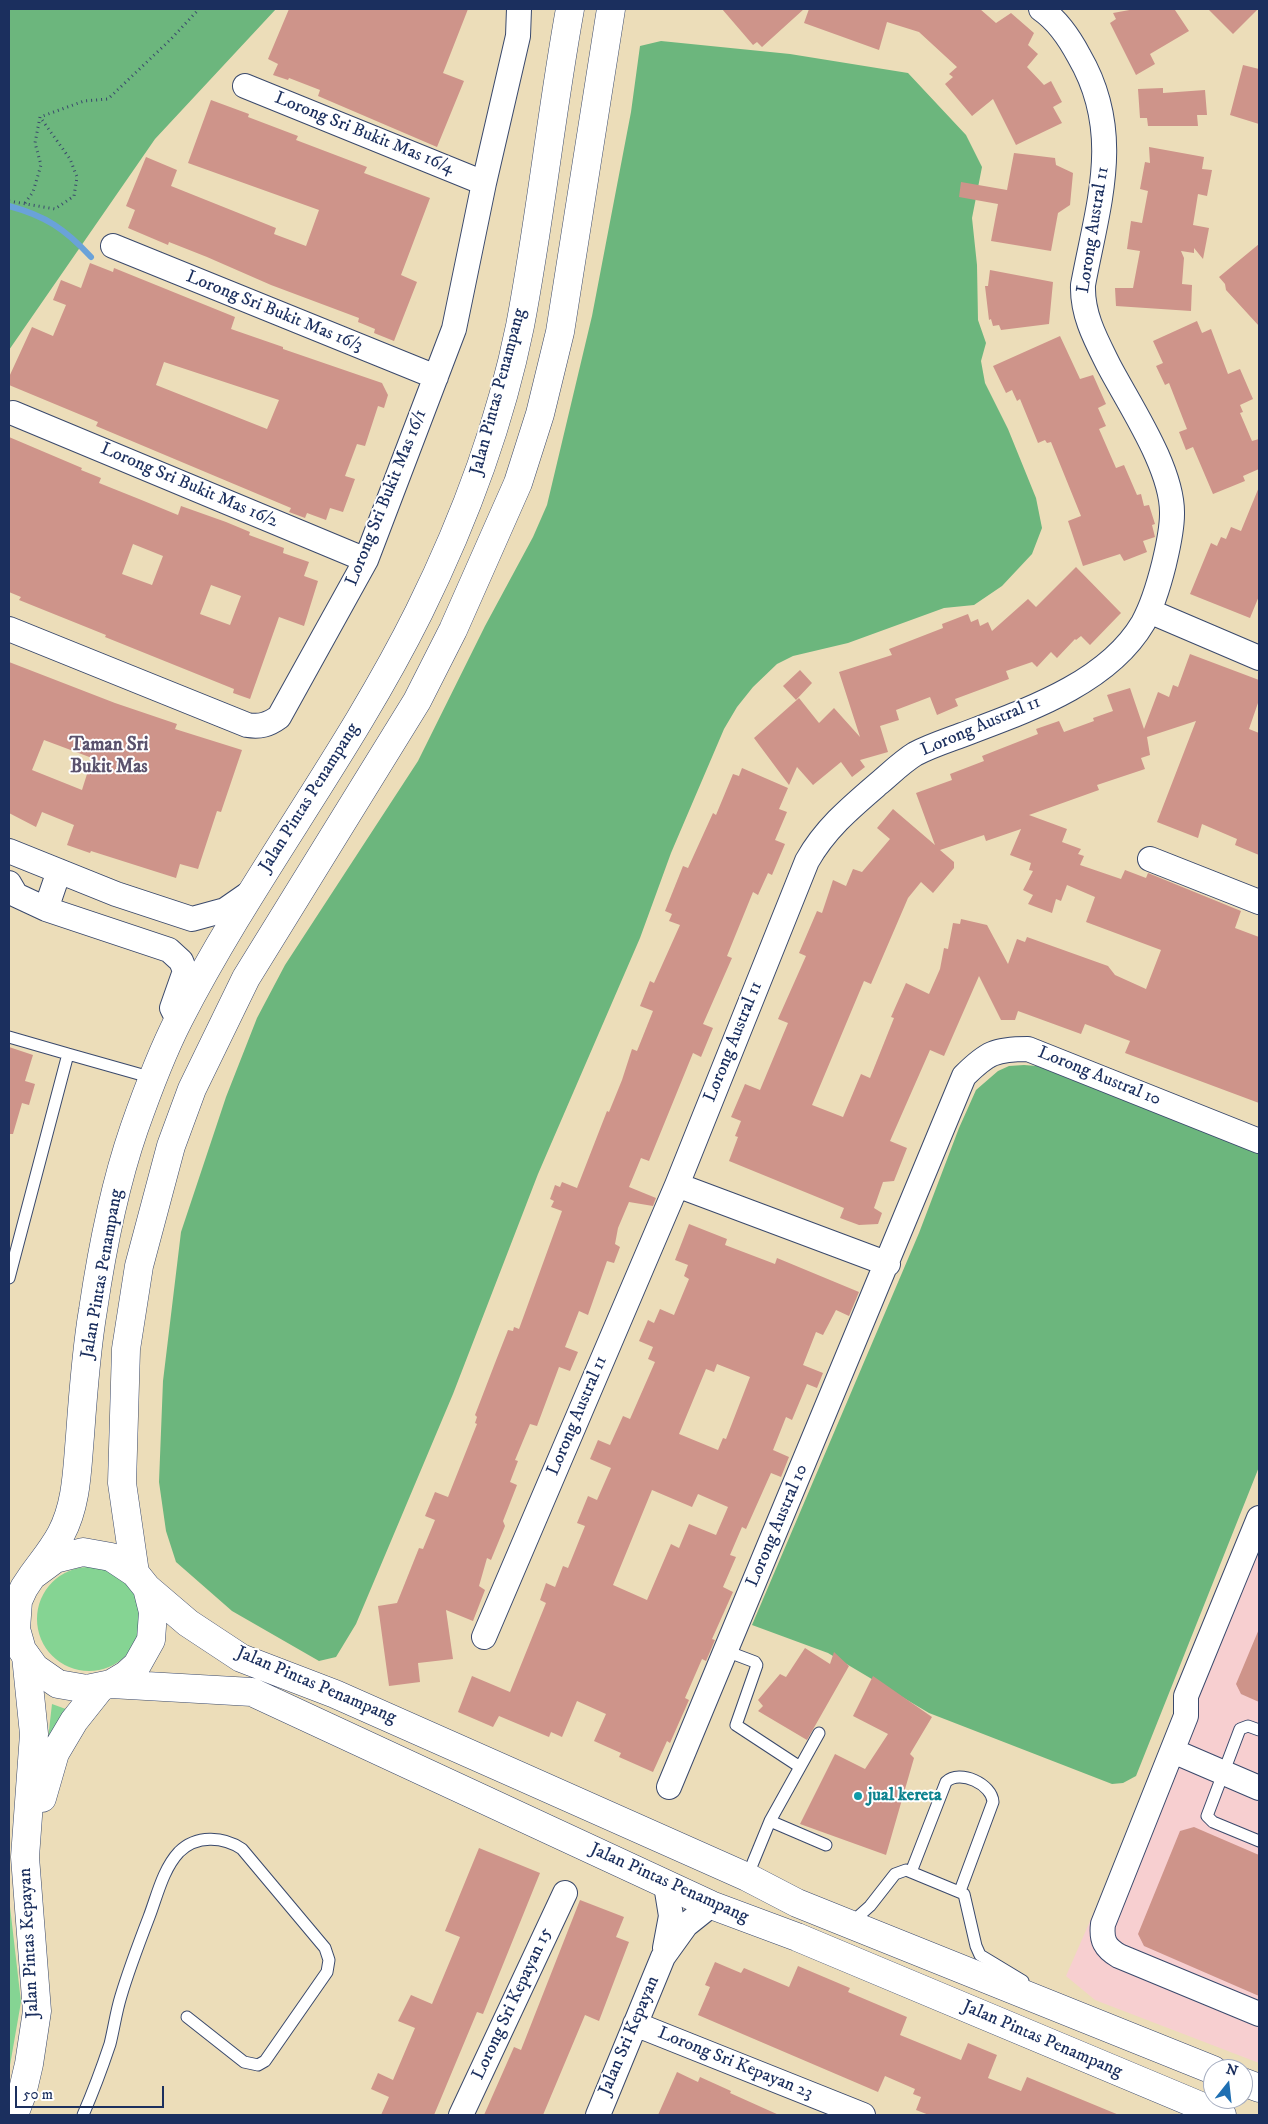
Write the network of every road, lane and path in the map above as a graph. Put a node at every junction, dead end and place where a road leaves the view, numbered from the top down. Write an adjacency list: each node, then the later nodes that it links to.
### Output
1 (199, 9): 7 (path)
2 (570, 9): 22 (main road, Jalan Pintas Penampang)
3 (611, 9): 37 (main road, Jalan Pintas Penampang)
4 (519, 10): 8 (street, Lorong Sri Bukit Mas 16/1)
5 (1046, 10): 15 (street, Lorong Austral 11)
6 (245, 86): 8 (street, Lorong Sri Bukit Mas 16/4)
7 (40, 117): 10 (path); 10 (path)
8 (484, 183): 12 (street, Lorong Sri Bukit Mas 16/1)
9 (9, 201): 10 (path)
10 (25, 203)
11 (113, 246): 12 (street, Lorong Sri Bukit Mas 16/3)
12 (436, 378): 14 (street, Lorong Sri Bukit Mas 16/1)
13 (13, 412): 14 (street, Lorong Sri Bukit Mas 16/2)
14 (366, 560): 16 (street, Lorong Sri Bukit Mas 16/1)
15 (1150, 611): 17 (street); 32 (street, Lorong Austral 11)
16 (9, 629)
17 (1259, 658)
18 (9, 851): 20 (street)
19 (1150, 859): 23 (street)
20 (59, 872): 24 (street); 25 (street)
21 (9, 883): 24 (street)
22 (250, 892): 25 (street); 27 (main road, Jalan Pintas Penampang)
23 (1259, 902)
24 (46, 909): 26 (street)
25 (170, 913): 26 (street)
26 (161, 948): 27 (street)
27 (178, 1020): 30 (main road, Jalan Pintas Penampang)
28 (9, 1037): 29 (lane)
29 (68, 1054): 30 (lane); 34 (lane)
30 (153, 1078): 36 (main road, Jalan Pintas Penampang)
31 (1259, 1141): 33 (street, Lorong Austral 10)
32 (677, 1185): 33 (street); 39 (street, Lorong Austral 11)
33 (888, 1264): 40 (street, Lorong Austral 10)
34 (9, 1278)
35 (1259, 1518): 45 (street)
36 (32, 1576): 37 (main road); 38 (main road)
37 (141, 1581): 42 (main road); 55 (main road, Jalan Pintas Penampang)
38 (14, 1607): 41 (main road)
39 (484, 1637)
40 (726, 1651): 46 (lane); 48 (street, Lorong Austral 10)
41 (19, 1652): 42 (main road); 53 (main road, Jalan Pintas Kepayan)
42 (106, 1686): 53 (main road, Jalan Pintas Kepayan); 56 (main road, Jalan Pintas Penampang)
43 (1259, 1730): 47 (lane)
44 (819, 1733): 46 (lane)
45 (1173, 1751): 47 (street); 65 (street)
46 (800, 1767): 50 (lane)
47 (1222, 1773): 49 (street); 51 (lane)
48 (669, 1787)
49 (1259, 1788)
50 (770, 1821): 52 (lane); 55 (lane)
51 (1259, 1841)
52 (826, 1845)
53 (25, 1857): 69 (main road, Jalan Pintas Kepayan)
54 (911, 1872): 57 (lane); 57 (lane); 61 (lane)
55 (747, 1877): 59 (main road, Jalan Pintas Penampang)
56 (666, 1885): 60 (main road, Jalan Pintas Penampang); 63 (street, Jalan Sri Kepayan)
57 (960, 1890): 64 (lane)
58 (565, 1893): 71 (street, Lorong Sri Kepayan 15)
59 (797, 1903): 61 (main road, Jalan Pintas Penampang); 62 (main road)
60 (711, 1905): 62 (main road, Jalan Pintas Penampang); 63 (street, Jalan Sri Kepayan)
61 (851, 1923): 64 (main road, Jalan Pintas Penampang)
62 (797, 1937): 74 (main road, Jalan Pintas Penampang)
63 (663, 1958): 67 (street, Jalan Sri Kepayan)
64 (1049, 2004): 68 (main road, Jalan Pintas Penampang)
65 (1259, 2014)
66 (187, 2017): 70 (lane)
67 (635, 2024): 72 (street, Jalan Sri Kepayan); 73 (street, Lorong Sri Kepayan 23)
68 (1203, 2066)
69 (14, 2115)
70 (83, 2115)
71 (461, 2115)
72 (598, 2115)
73 (863, 2115)
74 (1222, 2115)

